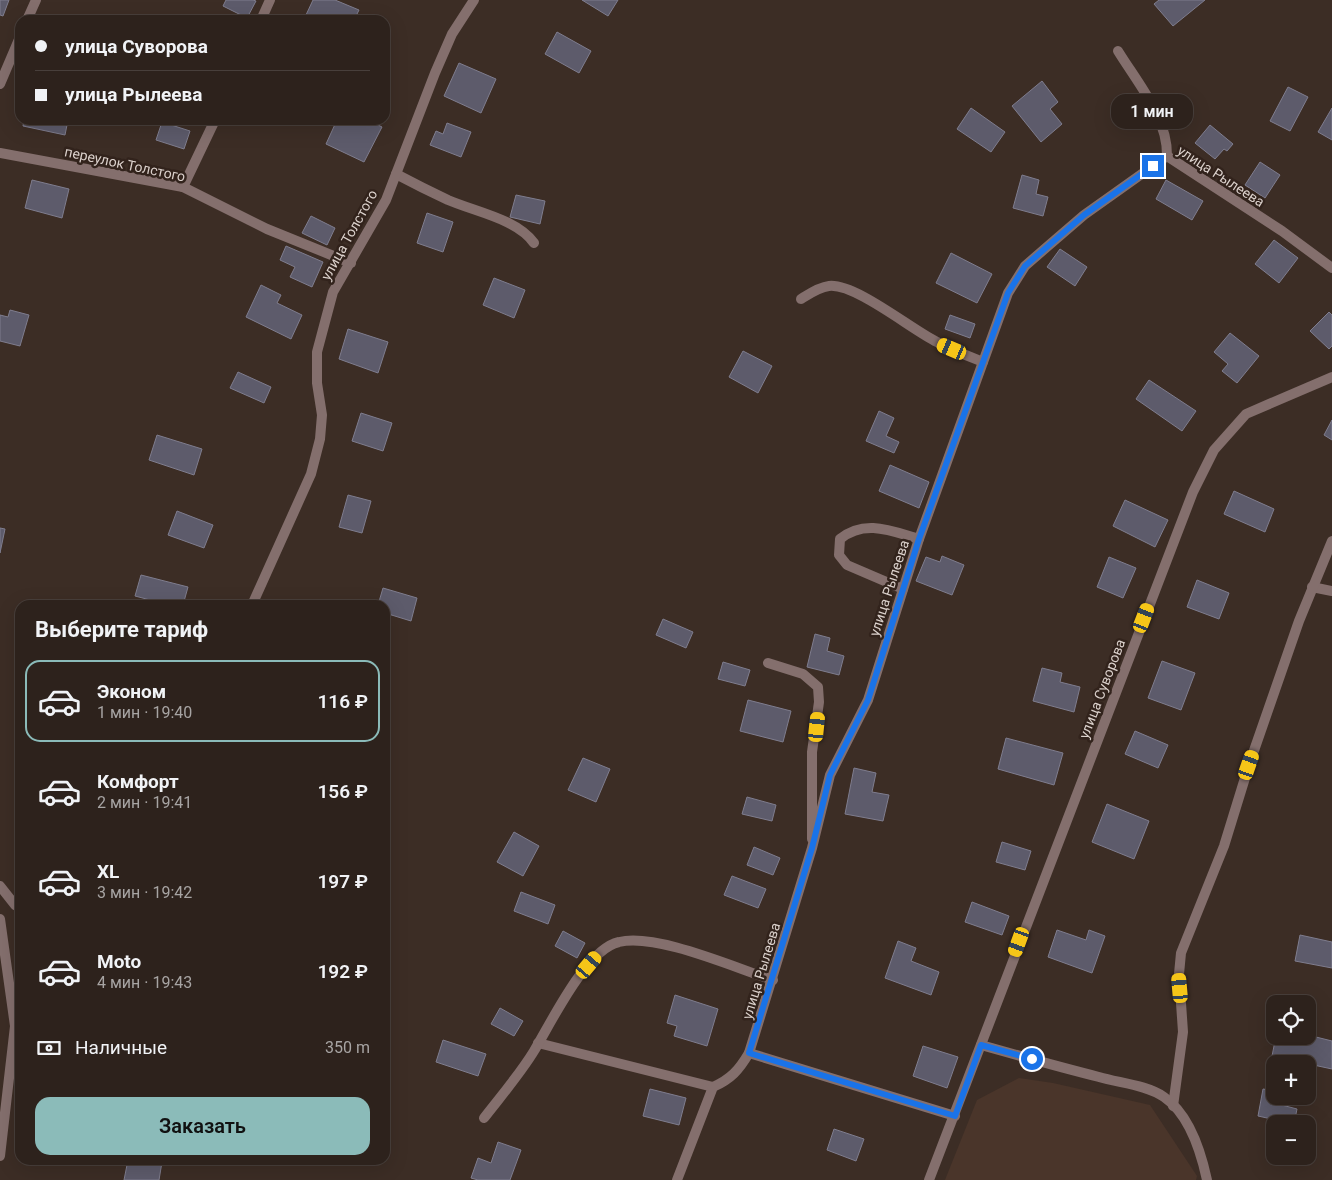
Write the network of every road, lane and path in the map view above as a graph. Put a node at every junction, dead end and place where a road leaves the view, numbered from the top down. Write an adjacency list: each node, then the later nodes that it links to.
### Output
1 (36, 0): 4 (street)
2 (270, 0): 5 (street)
3 (474, 0): 12 (street, улица Толстого)
4 (29, 15)
5 (263, 15)
6 (15, 48): 8 (street)
7 (1118, 52): 11 (street)
8 (0, 84)
9 (213, 125): 13 (street)
10 (0, 153): 13 (street, переулок Толстого)
11 (1167, 156): 16 (street, улица Рылеева); 18 (street, улица Рылеева)
12 (396, 174): 14 (street); 15 (street, улица Толстого)
13 (183, 187): 15 (street, переулок Толстого)
14 (534, 243)
15 (351, 263): 25 (street, улица Толстого)
16 (1332, 268)
17 (801, 299): 18 (street)
18 (983, 362): 20 (street, улица Рылеева)
19 (1332, 377): 35 (street, улица Суворова)
20 (919, 539): 23 (street, улица Рылеева); 23 (street)
21 (1332, 541): 22 (street)
22 (1312, 587): 24 (street); 38 (street)
23 (903, 589): 27 (street, улица Рылеева)
24 (1332, 591)
25 (254, 600)
26 (768, 663): 27 (street)
27 (812, 848): 31 (street, улица Рылеева)
28 (0, 886): 29 (street)
29 (15, 902)
30 (0, 919): 32 (street)
31 (773, 980): 33 (street); 36 (street, улица Рылеева)
32 (15, 1006)
33 (538, 1043): 37 (street); 40 (street)
34 (15, 1045): 41 (street)
35 (981, 1045): 38 (street); 39 (street, улица Суворова)
36 (749, 1053): 37 (street, улица Рылеева); 39 (street)
37 (713, 1087): 42 (street)
38 (1173, 1106): 44 (street)
39 (955, 1116): 43 (street, улица Суворова)
40 (484, 1118)
41 (0, 1156)
42 (676, 1180)
43 (929, 1180)
44 (1207, 1180)

